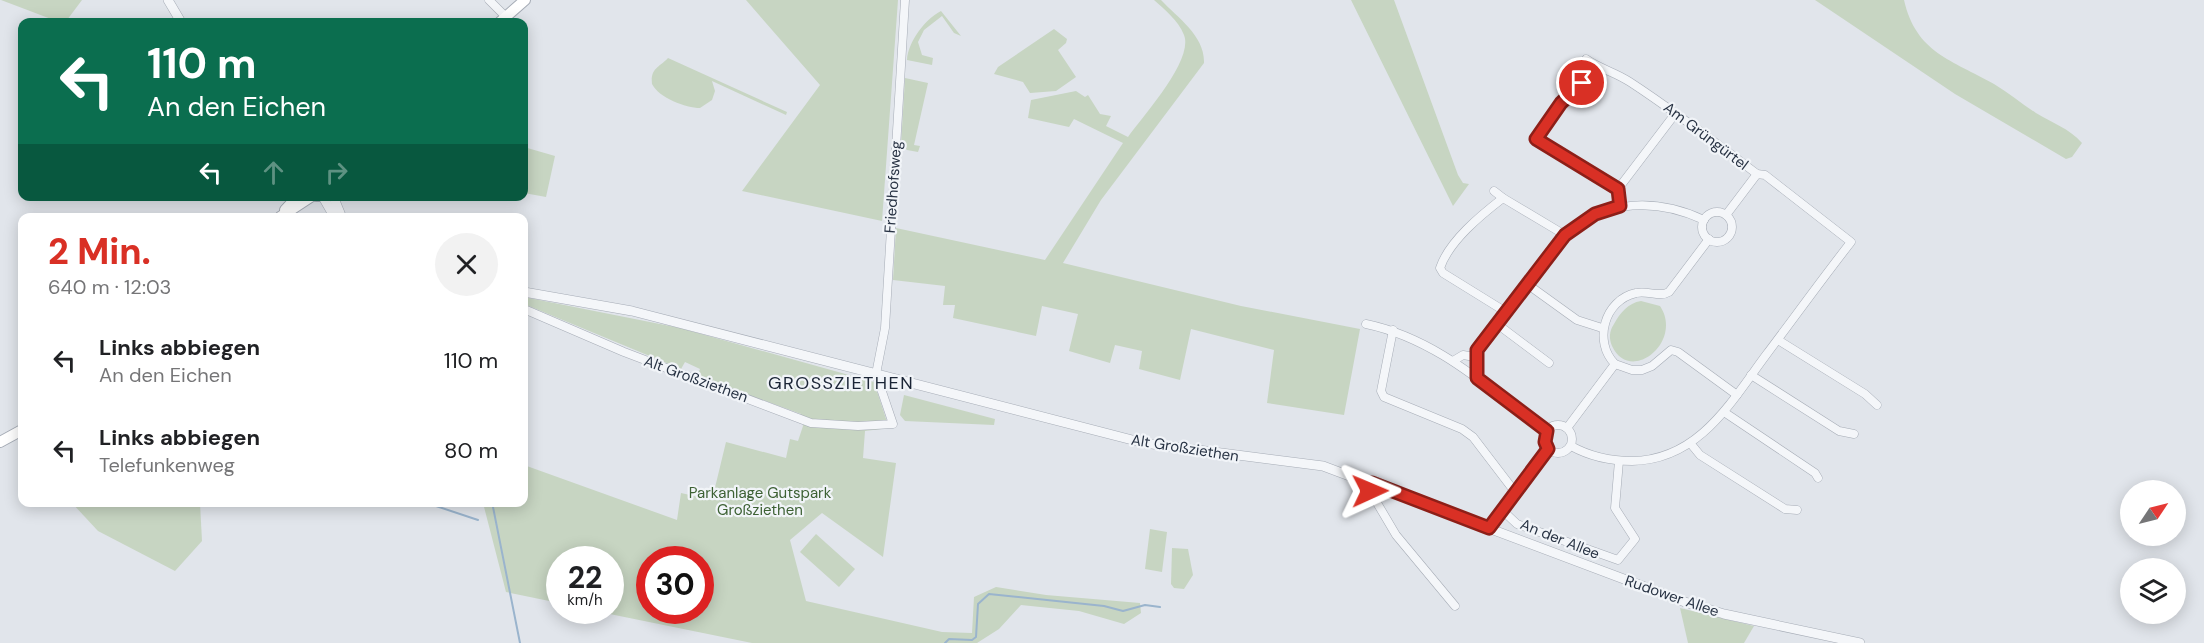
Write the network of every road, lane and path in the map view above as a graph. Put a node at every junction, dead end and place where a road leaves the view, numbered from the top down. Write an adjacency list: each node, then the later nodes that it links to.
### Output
1 (168, 0): 5 (street)
2 (489, 0): 6 (street)
3 (525, 0): 7 (main road)
4 (905, 0): 37 (street, Friedhofsweg)
5 (179, 18)
6 (502, 18)
7 (505, 18)
8 (1586, 59): 9 (street, Am Grüngürtel)
9 (1598, 68): 10 (street, Am Grüngürtel); 12 (street)
10 (1675, 114): 11 (street, Am Grüngürtel); 12 (street)
11 (1756, 174): 20 (street); 32 (street, Am Grüngürtel)
12 (1618, 189): 17 (street)
13 (1494, 191): 14 (street)
14 (1503, 198): 22 (street); 27 (street)
15 (294, 201): 18 (main road)
16 (306, 201): 19 (main road)
17 (1620, 206): 21 (street); 22 (street)
18 (283, 213)
19 (286, 213)
20 (1726, 214): 21 (street); 23 (street)
21 (1704, 220): 23 (street)
22 (1565, 235): 24 (street)
23 (1709, 239): 30 (street)
24 (1527, 284): 27 (street); 30 (street)
25 (528, 293): 37 (street, Alt Großziethen)
26 (528, 311): 37 (street, Alt Großziethen)
27 (1506, 312): 29 (street)
28 (1366, 324): 31 (street)
29 (1497, 324): 33 (street); 35 (street)
30 (1602, 328): 36 (street)
31 (1393, 330): 34 (street); 54 (street)
32 (1778, 340): 38 (street); 41 (street)
33 (1475, 357): 34 (street); 39 (street)
34 (1453, 360): 39 (street)
35 (1549, 363)
36 (1615, 364): 40 (street); 43 (street)
37 (876, 374): 53 (street, Alt Großziethen)
38 (1751, 375): 40 (street); 46 (street)
39 (1477, 378): 44 (street)
40 (1737, 395): 42 (street)
41 (1876, 405)
42 (1724, 412): 48 (street); 52 (street)
43 (1567, 428): 44 (street); 49 (street)
44 (1547, 431): 50 (street)
45 (18, 432): 47 (main road)
46 (1854, 434)
47 (0, 442)
48 (1690, 444): 51 (street); 56 (street)
49 (1571, 446): 50 (street); 51 (street)
50 (1548, 449): 54 (street)
51 (1619, 460): 55 (street, An der Allee)
52 (1818, 478)
53 (1372, 483): 57 (street, Alt Großziethen); 58 (street)
54 (1515, 492): 55 (street)
55 (1502, 510): 57 (street)
56 (1797, 510)
57 (1489, 528): 59 (street, Rudower Allee)
58 (1455, 606)
59 (1860, 643)

